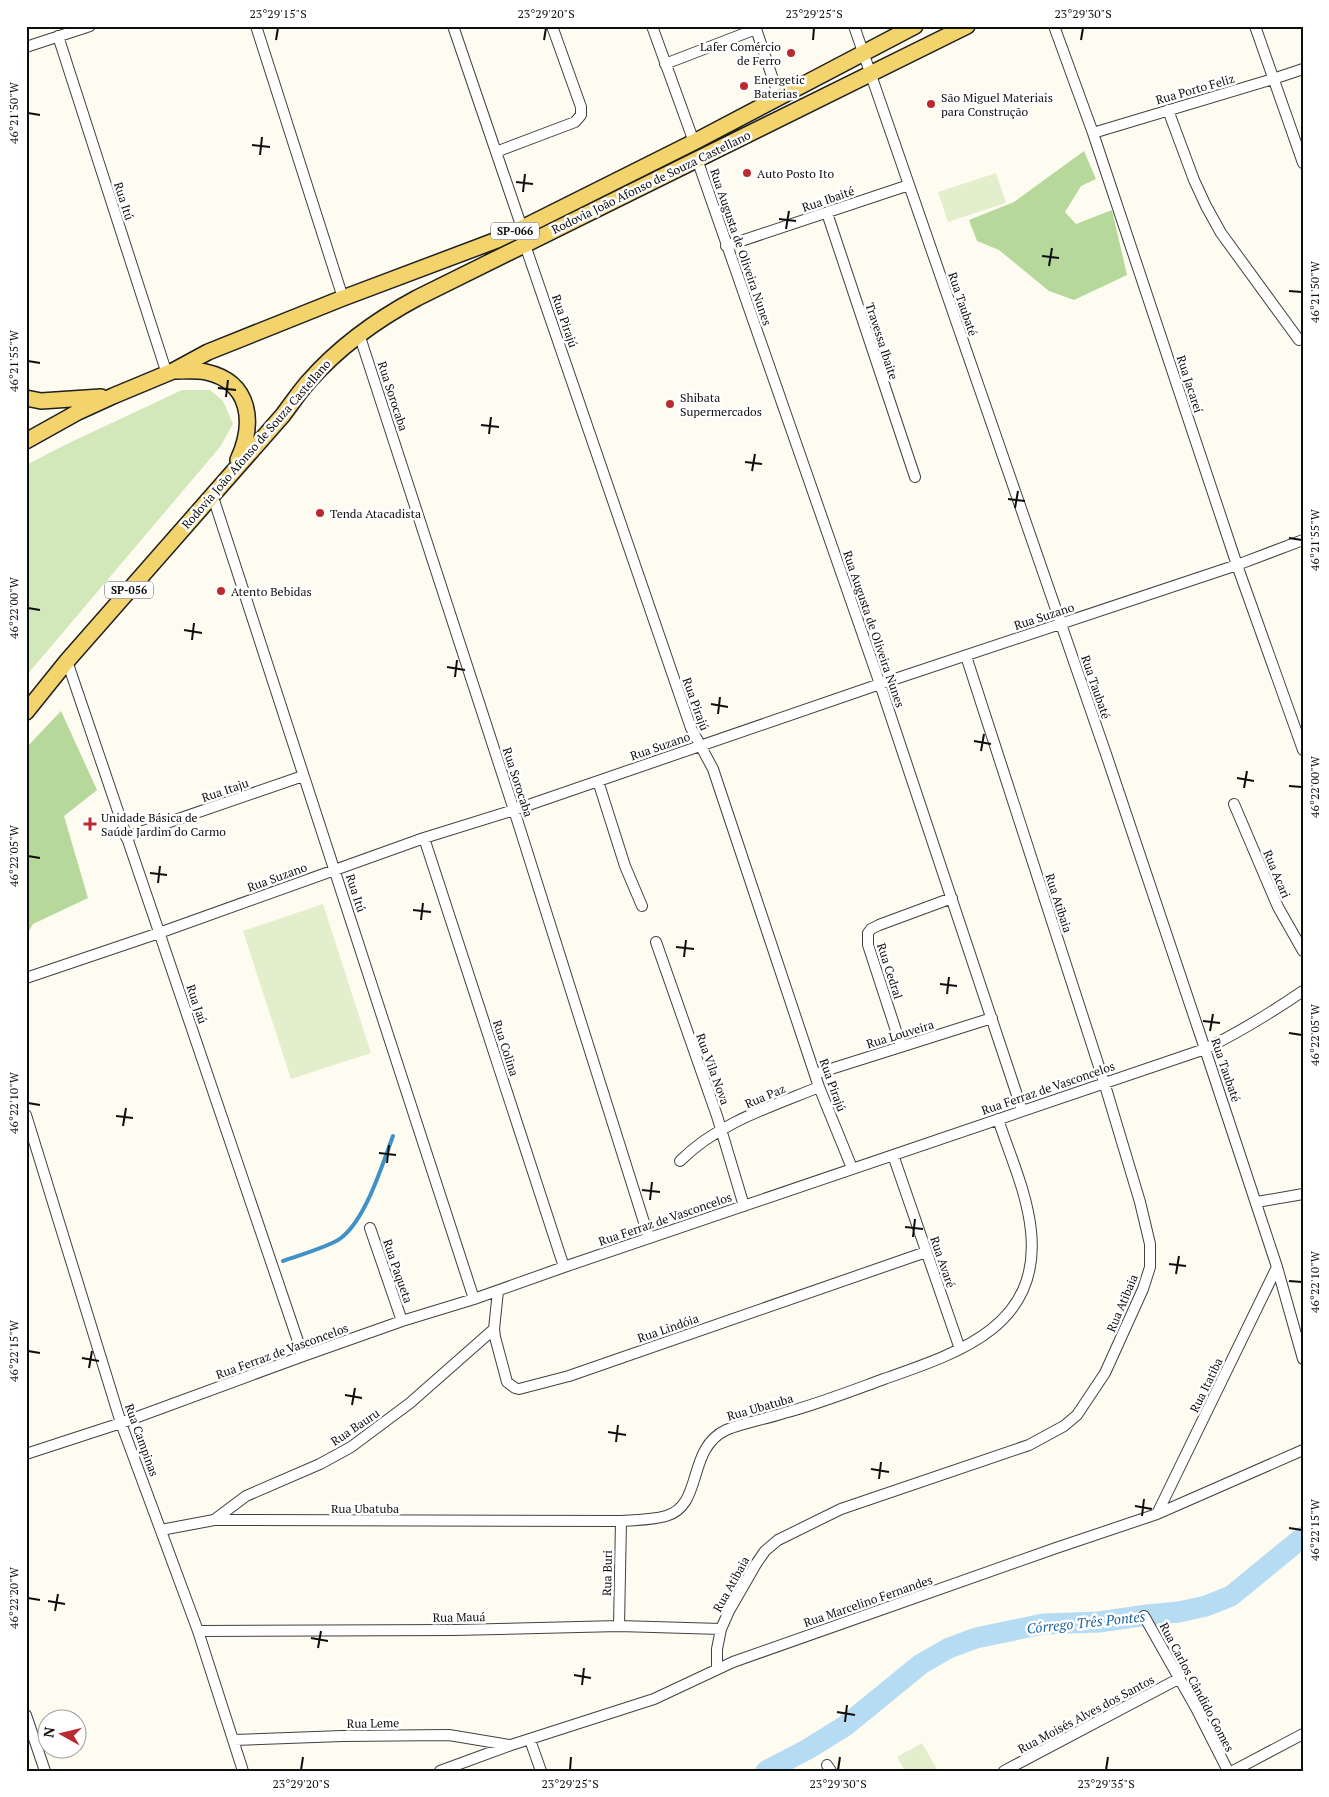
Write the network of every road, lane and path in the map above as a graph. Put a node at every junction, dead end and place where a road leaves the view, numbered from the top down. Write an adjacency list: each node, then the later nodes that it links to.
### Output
1 (90, 26): 12 (street)
2 (256, 26): 31 (street)
3 (453, 26): 23 (street)
4 (552, 26): 23 (street)
5 (652, 26): 15 (street)
6 (854, 26): 14 (street, Rua Taubaté)
7 (915, 26): 14 (main road, Rodovia João Afonso de Souza Castellano / SP-066)
8 (967, 26): 17 (main road, Rodovia João Afonso de Souza Castellano / SP-066)
9 (1054, 26): 21 (street, Rua Jacareí)
10 (1255, 26): 18 (street)
11 (755, 28): 15 (street); 19 (street)
12 (58, 36): 13 (street); 34 (street, Rua Itú)
13 (26, 47)
14 (863, 53): 17 (street, Rua Taubaté); 19 (main road, Rodovia João Afonso de Souza Castellano / SP-066)
15 (665, 64): 22 (street)
16 (1303, 68): 18 (street, Rua Porto Feliz)
17 (872, 73): 24 (main road, Rodovia João Afonso de Souza Castellano / SP-066); 26 (street, Rua Taubaté)
18 (1274, 79): 20 (street, Rua Porto Feliz); 25 (street)
19 (779, 97): 22 (main road, Rodovia João Afonso de Souza Castellano / SP-066)
20 (1168, 110): 21 (street, Rua Porto Feliz); 33 (street)
21 (1093, 133): 42 (street, Rua Jacareí)
22 (694, 142): 28 (main road, Rodovia João Afonso de Souza Castellano / SP-066)
23 (496, 152): 28 (street)
24 (697, 159): 29 (main road, Rodovia João Afonso de Souza Castellano / SP-066); 30 (street, Rua Augusta de Oliveira Nunes)
25 (1303, 163)
26 (909, 184): 27 (street, Rua Ibaité); 43 (street, Rua Taubaté)
27 (826, 213): 30 (street, Rua Ibaité); 39 (street, Travessa Ibaite)
28 (522, 228): 31 (main road, Rodovia João Afonso de Souza Castellano / SP-066)
29 (525, 245): 32 (main road, Rodovia João Afonso de Souza Castellano / SP-066); 49 (street, Rua Pirajú)
30 (726, 246): 46 (street, Rua Augusta de Oliveira Nunes)
31 (343, 298): 34 (main road, Rodovia João Afonso de Souza Castellano / SP-066)
32 (359, 334): 38 (main road, Rodovia João Afonso de Souza Castellano / SP-066); 53 (street, Rua Sorocaba)
33 (1299, 340)
34 (170, 373): 35 (main road, Rodovia João Afonso de Souza Castellano); 38 (main road)
35 (113, 396): 36 (main road); 37 (main road, Rodovia João Afonso de Souza Castellano)
36 (26, 398)
37 (26, 440)
38 (234, 470): 40 (main road, Rodovia João Afonso de Souza Castellano / SP-056)
39 (915, 477)
40 (212, 494): 45 (main road, Rodovia João Afonso de Souza Castellano / SP-056); 50 (street, Rua Itú)
41 (1303, 540): 42 (street, Rua Suzano)
42 (1237, 565): 43 (street, Rua Suzano); 48 (street, Rua Jacareí)
43 (1061, 624): 44 (street, Rua Suzano); 66 (street, Rua Taubaté)
44 (966, 656): 46 (street, Rua Suzano); 68 (street, Rua Atibaia)
45 (67, 661): 47 (main road, Rodovia João Afonso de Souza Castellano / SP-056); 54 (street, Rua Jaú)
46 (880, 684): 49 (street, Rua Suzano); 57 (street, Rua Augusta de Oliveira Nunes)
47 (26, 712)
48 (1301, 741)
49 (700, 746): 51 (street, Rua Suzano); 67 (street, Rua Pirajú)
50 (303, 776): 54 (street, Rua Itaju); 56 (street, Rua Itú)
51 (598, 781): 53 (street, Rua Suzano); 58 (street)
52 (1234, 804): 61 (street, Rua Acari)
53 (514, 810): 55 (street, Rua Suzano); 81 (street, Rua Sorocaba)
54 (126, 837): 59 (street, Rua Jaú)
55 (424, 838): 56 (street, Rua Suzano); 83 (street, Rua Colina)
56 (336, 870): 59 (street, Rua Suzano); 86 (street, Rua Itú)
57 (952, 898): 64 (street, Rua Augusta de Oliveira Nunes); 65 (street, Rua Cedral)
58 (642, 906)
59 (159, 933): 62 (street, Rua Suzano); 90 (street, Rua Jaú)
60 (656, 942): 73 (street, Rua Vila Nova)
61 (1303, 951)
62 (26, 978)
63 (1303, 991): 66 (street, Rua Ferraz de Vasconcelos)
64 (992, 1018): 65 (street, Rua Louveira); 70 (street, Rua Augusta de Oliveira Nunes)
65 (901, 1046): 67 (street, Rua Louveira)
66 (1206, 1048): 68 (street, Rua Ferraz de Vasconcelos); 78 (street, Rua Taubaté)
67 (815, 1074): 69 (street, Rua Pirajú)
68 (1104, 1082): 70 (street, Rua Ferraz de Vasconcelos); 101 (street, Rua Atibaia)
69 (819, 1087): 73 (street, Rua Paz); 76 (street, Rua Pirajú)
70 (1022, 1110): 72 (street, Rua Ferraz de Vasconcelos)
71 (26, 1115): 92 (street, Rua Campinas)
72 (998, 1119): 74 (street, Rua Ferraz de Vasconcelos); 89 (street, Rua Ubatuba)
73 (721, 1129): 75 (street, Rua Paz); 79 (street, Rua Vila Nova)
74 (892, 1155): 76 (street, Rua Ferraz de Vasconcelos); 82 (street, Rua Avaré)
75 (680, 1161)
76 (852, 1168): 79 (street, Rua Ferraz de Vasconcelos)
77 (1303, 1194): 78 (street)
78 (1257, 1202): 84 (street, Rua Taubaté)
79 (744, 1206): 81 (street, Rua Ferraz de Vasconcelos)
80 (370, 1228): 87 (street, Rua Paqueta)
81 (649, 1238): 83 (street, Rua Ferraz de Vasconcelos)
82 (926, 1252): 88 (street, Rua Lindóia); 89 (street, Rua Avaré)
83 (564, 1267): 85 (street, Rua Ferraz de Vasconcelos)
84 (1277, 1267): 91 (street, Rua Taubaté); 95 (street, Rua Itatiba)
85 (498, 1291): 86 (street, Rua Ferraz de Vasconcelos); 88 (street, Rua Lindóia)
86 (474, 1299): 87 (street, Rua Ferraz de Vasconcelos)
87 (402, 1321): 90 (street, Rua Ferraz de Vasconcelos)
88 (494, 1329): 96 (street, Rua Bauru)
89 (960, 1349): 97 (street, Rua Ubatuba)
90 (302, 1356): 92 (street, Rua Ferraz de Vasconcelos)
91 (1303, 1359)
92 (121, 1423): 94 (street, Rua Ferraz de Vasconcelos); 98 (street, Rua Campinas)
93 (1303, 1450): 95 (street, Rua Marcelino Fernandes)
94 (26, 1454)
95 (1157, 1514): 103 (street, Rua Marcelino Fernandes)
96 (214, 1520): 97 (street, Rua Ubatuba); 98 (street, Rua Ubatuba)
97 (621, 1521): 100 (street, Rua Buri)
98 (161, 1530): 102 (street, Rua Campinas)
99 (1144, 1616): 104 (street, Rua Carlos Cândido Gomes)
100 (619, 1626): 101 (street, Rua Mauá); 102 (street, Rua Mauá)
101 (721, 1630): 103 (street, Rua Atibaia)
102 (198, 1631): 107 (street, Rua Campinas)
103 (717, 1669): 108 (street, Rua Marcelino Fernandes)
104 (1180, 1678): 114 (street, Rua Moisés Alves dos Santos); 115 (street, Rua Carlos Cândido Gomes)
105 (26, 1715): 110 (street)
106 (1303, 1734): 116 (street)
107 (234, 1740): 109 (street, Rua Leme); 111 (street, Rua Campinas)
108 (530, 1740): 109 (street, Rua Marcelino Fernandes); 113 (street)
109 (511, 1745): 112 (street, Rua Marcelino Fernandes)
110 (45, 1771)
111 (243, 1771)
112 (440, 1771)
113 (541, 1771)
114 (1004, 1771)
115 (1228, 1771)
116 (1234, 1771)

